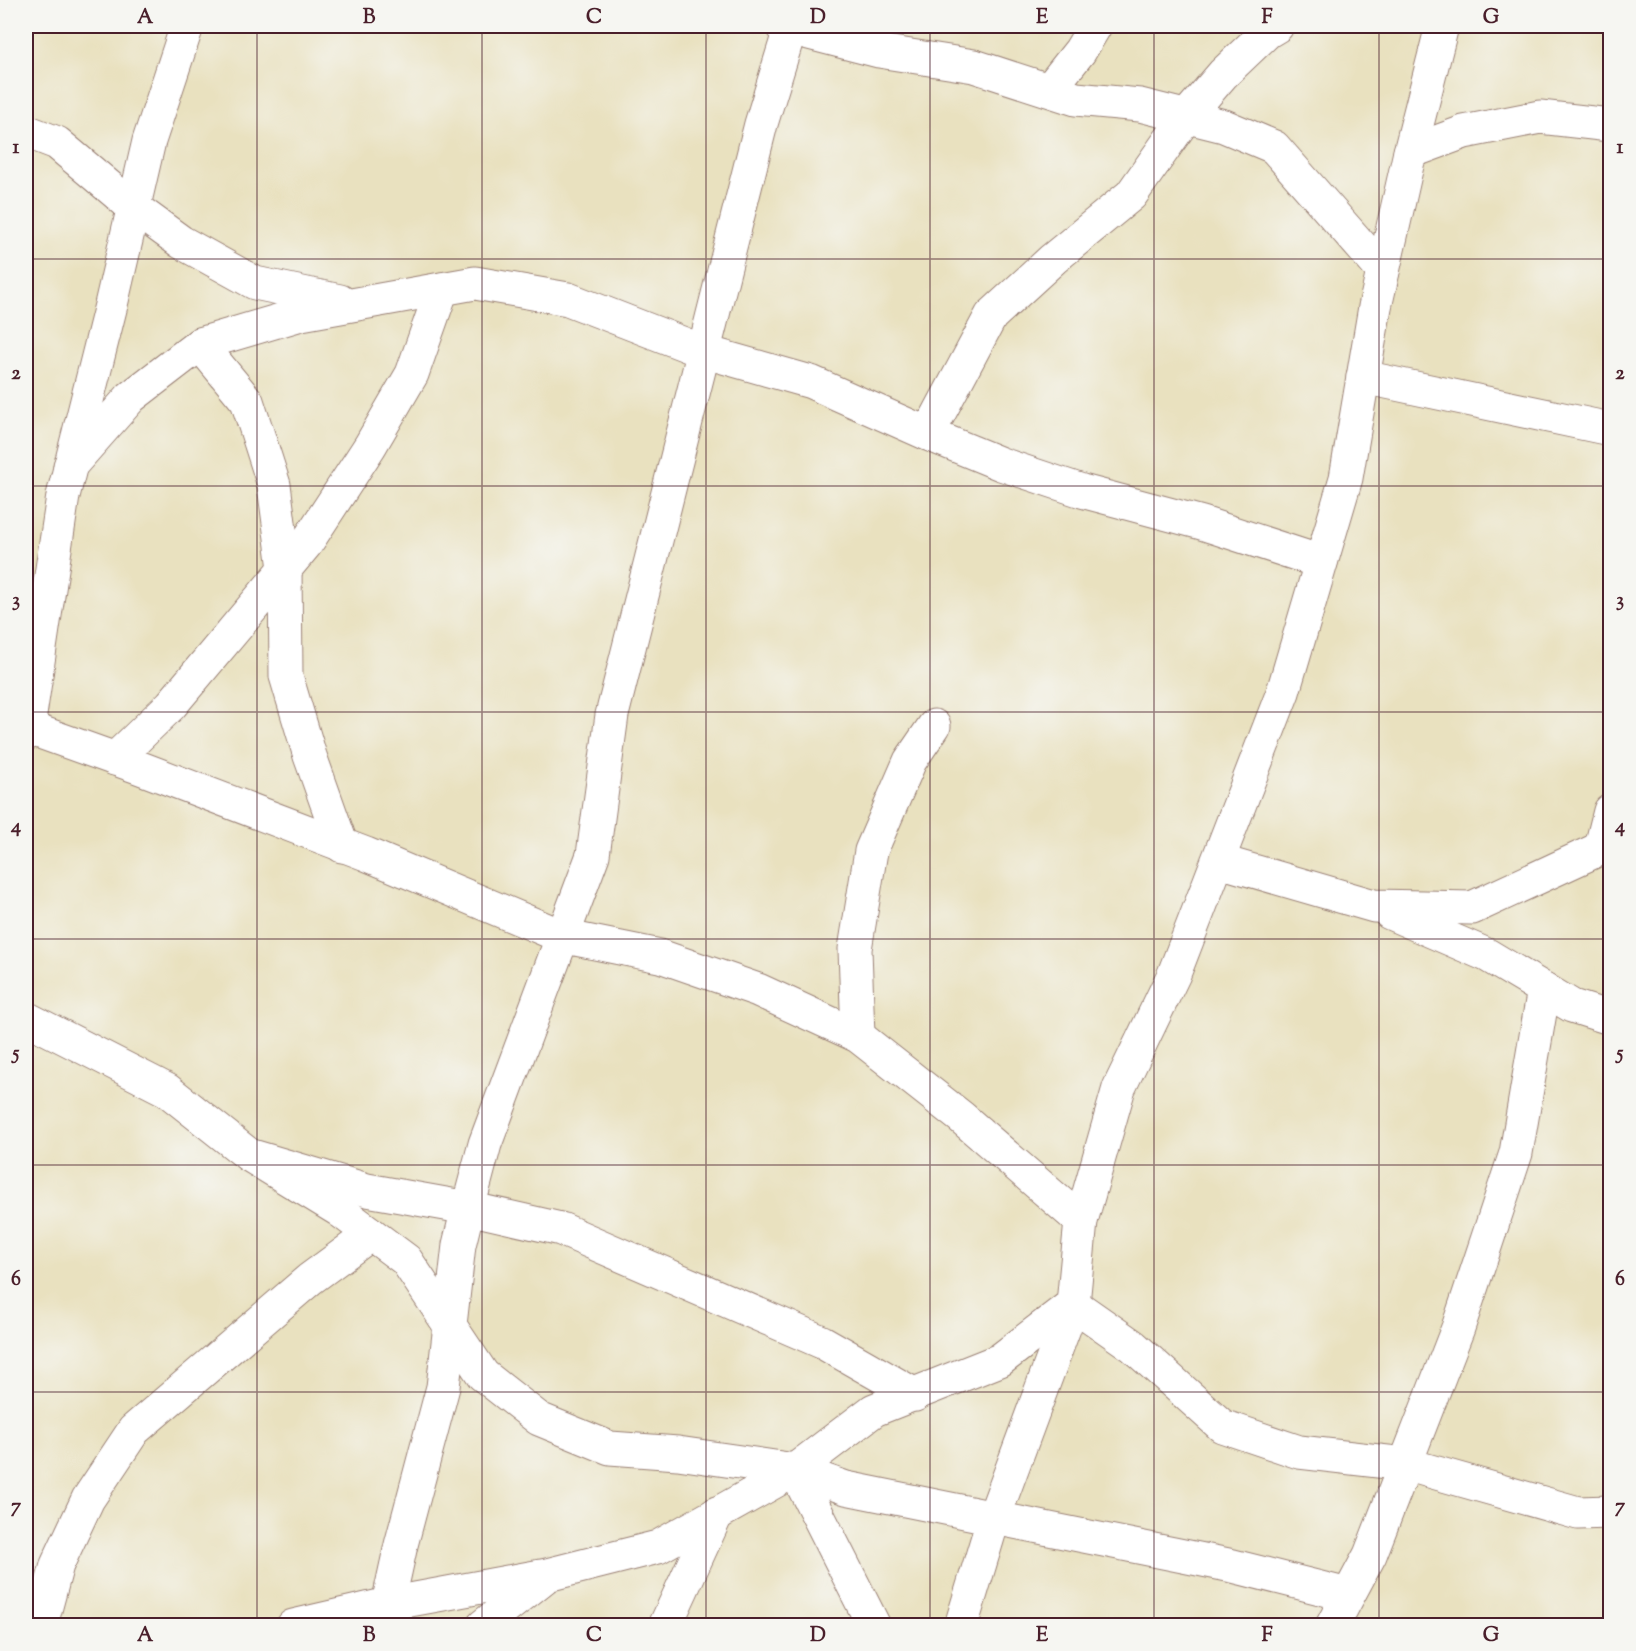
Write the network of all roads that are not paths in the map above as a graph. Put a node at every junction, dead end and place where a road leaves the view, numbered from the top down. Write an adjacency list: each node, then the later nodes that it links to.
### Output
1 (187, 26): 11 (street)
2 (788, 26): 6 (street); 16 (street)
3 (1095, 26): 6 (street)
4 (1277, 26): 7 (street)
5 (1442, 26): 10 (street)
6 (1048, 90): 7 (street)
7 (1186, 117): 12 (street); 19 (street)
8 (1611, 125): 10 (street)
9 (26, 131): 11 (street)
10 (1410, 152): 12 (street)
11 (133, 207): 14 (street); 20 (street)
12 (1383, 271): 17 (street)
13 (442, 289): 14 (street); 16 (street); 22 (street)
14 (357, 304): 15 (street)
15 (200, 345): 20 (street); 22 (street)
16 (702, 351): 19 (street); 31 (street)
17 (1363, 377): 18 (street); 21 (street)
18 (1611, 429)
19 (928, 434): 21 (street)
20 (70, 466): 24 (street)
21 (1321, 562): 29 (street)
22 (285, 568): 25 (street); 27 (street)
23 (934, 726): 35 (street)
24 (26, 729): 25 (street)
25 (115, 759): 27 (street)
26 (1611, 811): 28 (street)
27 (342, 846): 31 (street)
28 (1606, 846): 30 (street)
29 (1219, 861): 30 (street); 38 (street)
30 (1374, 906): 32 (street)
31 (561, 936): 35 (street); 37 (street)
32 (1545, 989): 34 (street); 43 (street)
33 (26, 1018): 36 (street)
34 (1611, 1018)
35 (858, 1036): 38 (street)
36 (249, 1155): 37 (street); 39 (street)
37 (468, 1208): 41 (street); 42 (street)
38 (1082, 1221): 40 (street)
39 (371, 1234): 41 (street); 54 (street)
40 (1073, 1304): 42 (street); 43 (street); 48 (street)
41 (450, 1324): 44 (street); 52 (street)
42 (915, 1395): 44 (street)
43 (1405, 1464): 47 (street); 51 (street)
44 (795, 1470): 46 (street); 48 (street); 58 (street)
45 (1611, 1512): 47 (street)
46 (717, 1513): 50 (street); 57 (street)
47 (1578, 1513): 49 (street)
48 (993, 1517): 51 (street); 59 (street)
49 (1611, 1527)
50 (547, 1575): 52 (street); 56 (street)
51 (1348, 1595): 60 (street)
52 (388, 1615): 55 (street)
53 (26, 1620): 54 (street)
54 (42, 1625)
55 (293, 1626)
56 (483, 1626)
57 (665, 1626)
58 (874, 1626)
59 (961, 1626)
60 (1332, 1626)

